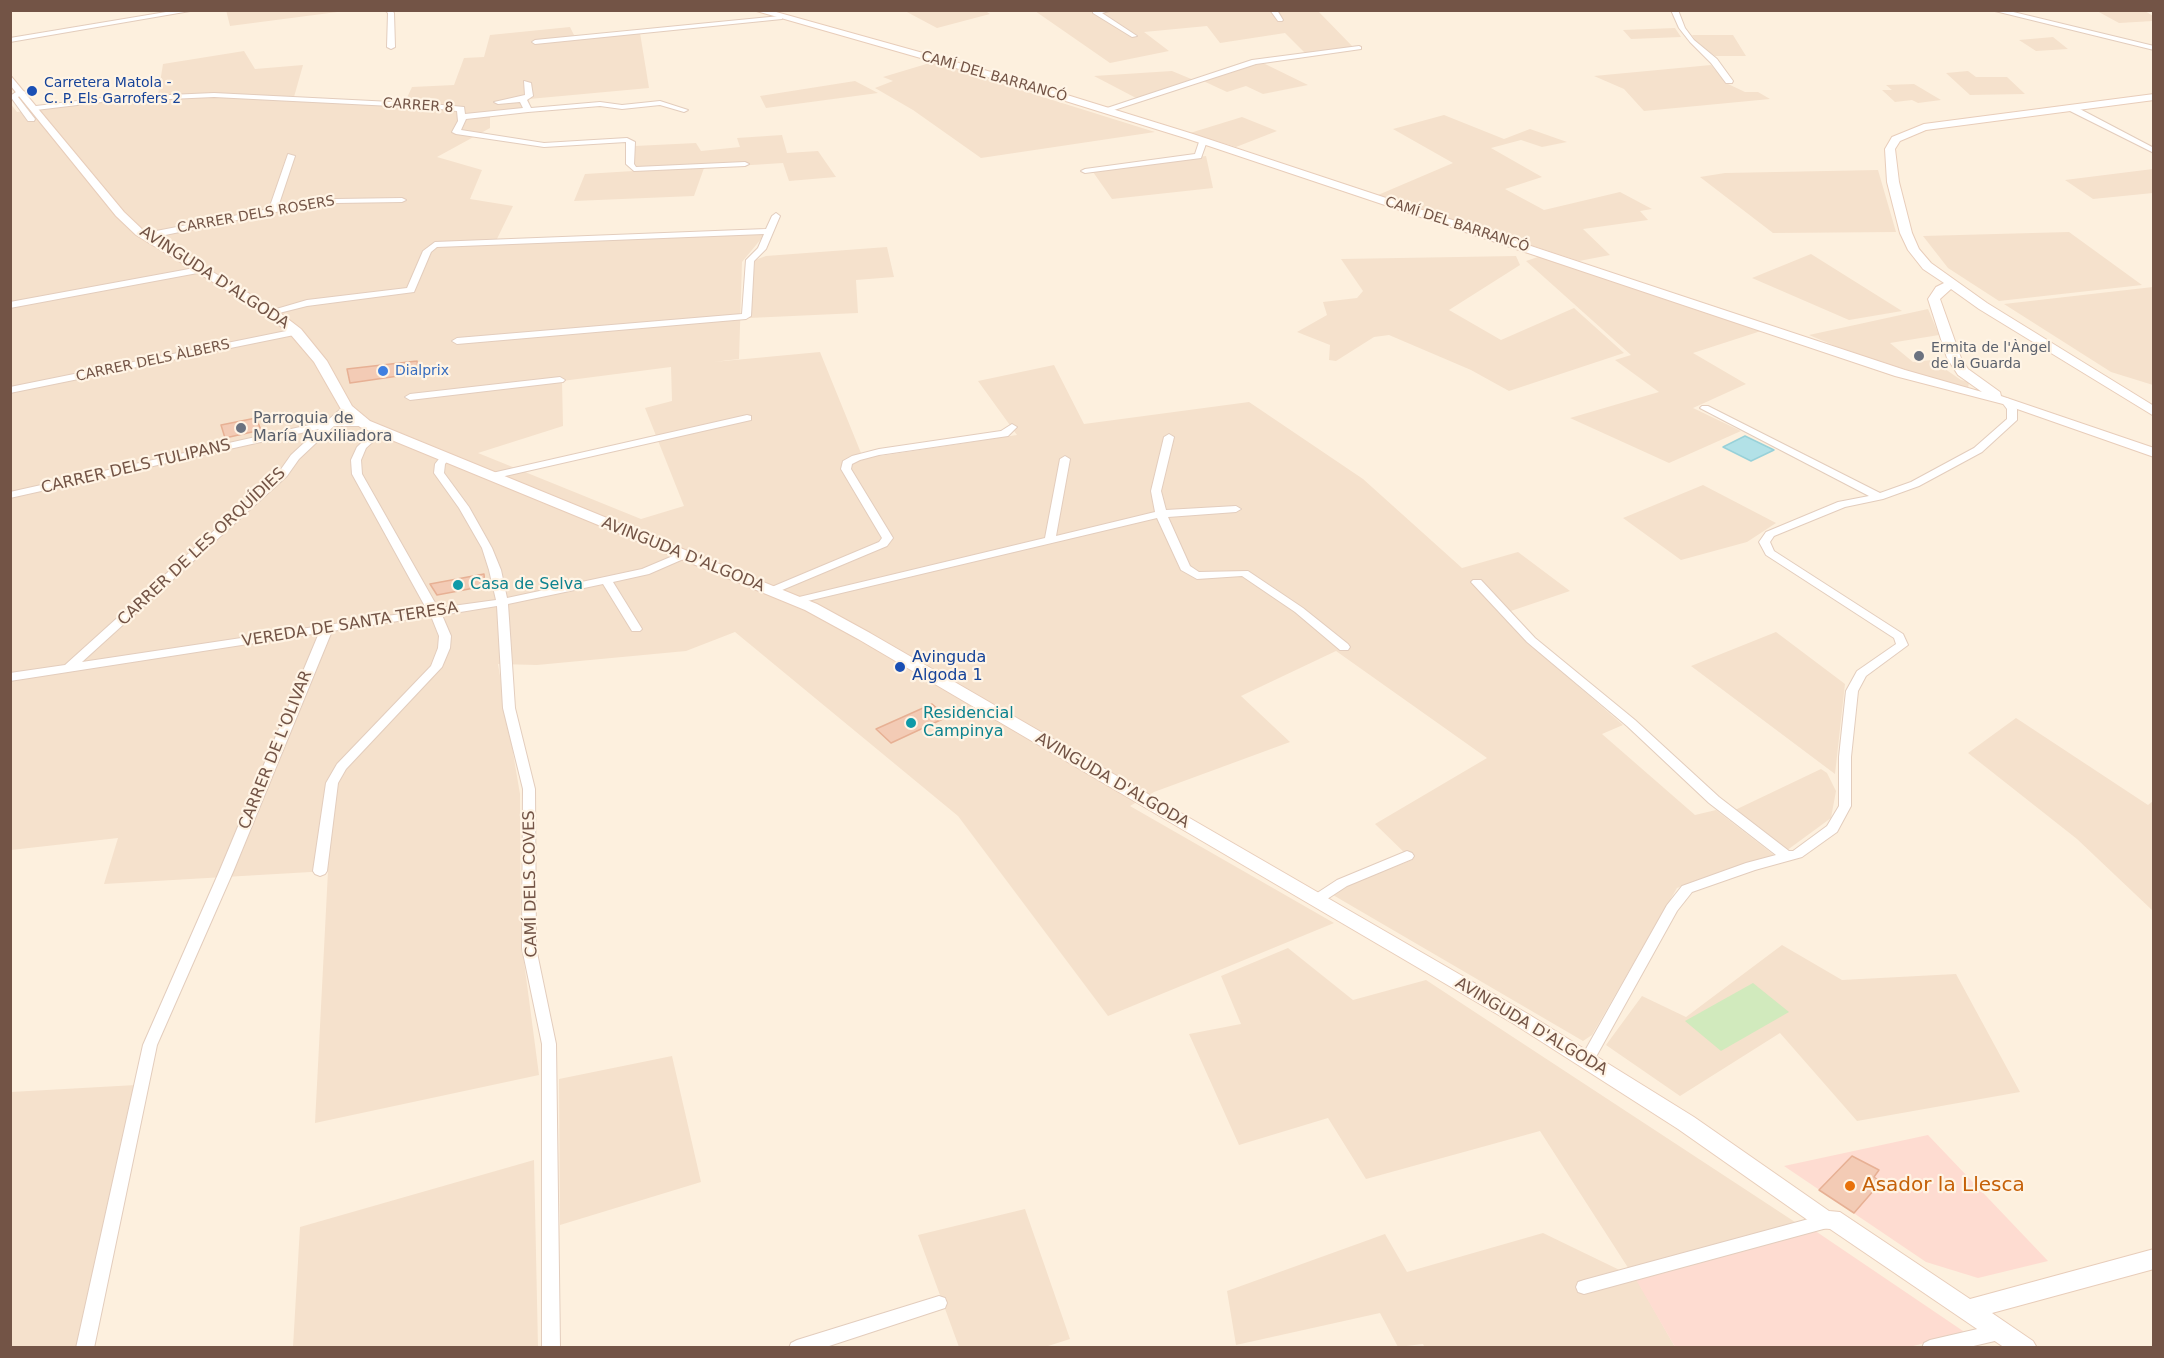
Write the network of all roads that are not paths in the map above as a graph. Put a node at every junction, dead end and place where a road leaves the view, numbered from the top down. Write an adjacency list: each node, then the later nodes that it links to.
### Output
1 (193, 10): 11 (street)
2 (388, 10): 13 (street)
3 (757, 10): 8 (street, CAMÍ DEL BARRANCÓ)
4 (1110, 10): 10 (street)
5 (1273, 10): 9 (street)
6 (1674, 10): 17 (street)
7 (1994, 10): 15 (street)
8 (780, 18): 12 (street); 25 (street, CAMÍ DEL BARRANCÓ)
9 (1280, 20)
10 (1134, 36)
11 (10, 40)
12 (535, 42)
13 (391, 47)
14 (1359, 48): 25 (street)
15 (2154, 48)
16 (10, 78): 26 (street, AVINGUDA D'ALGODA)
17 (1729, 81)
18 (527, 83): 20 (street)
19 (2154, 97): 22 (street)
20 (523, 99): 21 (street); 23 (street)
21 (498, 102)
22 (2073, 109): 29 (street); 36 (street)
23 (528, 110): 24 (street); 27 (street)
24 (684, 110)
25 (1105, 110): 28 (street, CAMÍ DEL BARRANCÓ)
26 (33, 114): 27 (street, CARRER 8); 38 (street, AVINGUDA D'ALGODA)
27 (462, 117): 31 (street, CARRER 8)
28 (1203, 141): 32 (street); 51 (street, CAMÍ DEL BARRANCÓ)
29 (2154, 151)
30 (291, 156): 34 (street)
31 (745, 164)
32 (1085, 171)
33 (402, 200): 34 (street, CARRER DELS ROSERS)
34 (272, 210): 38 (street, CARRER DELS ROSERS)
35 (776, 216): 37 (street)
36 (1906, 224): 39 (street); 41 (street)
37 (769, 231): 45 (street); 47 (street)
38 (146, 236): 40 (street, AVINGUDA D'ALGODA)
39 (1922, 249): 41 (street); 44 (street)
40 (200, 270): 42 (street); 45 (street, AVINGUDA D'ALGODA)
41 (1952, 292): 43 (street); 43 (street); 44 (street); 55 (street)
42 (10, 305)
43 (1936, 306): 51 (street)
44 (2001, 310): 52 (street)
45 (271, 312): 46 (street, AVINGUDA D'ALGODA)
46 (296, 332): 49 (street, CARRER DELS ÀLBERS); 53 (street, AVINGUDA D'ALGODA)
47 (456, 342)
48 (560, 380): 50 (street)
49 (10, 390)
50 (410, 397)
51 (2006, 401): 62 (street, CAMÍ DEL BARRANCÓ); 67 (street)
52 (2154, 405)
53 (347, 408): 57 (street); 58 (street, AVINGUDA D'ALGODA)
54 (1705, 408): 67 (street)
55 (2154, 412)
56 (747, 418): 65 (street)
57 (333, 423): 58 (street, CARRER DELS TULIPANS); 66 (street, CARRER DELS TULIPANS); 81 (street, CARRER DE LES ORQUÍDIES)
58 (365, 424): 60 (street, AVINGUDA D'ALGODA)
59 (1012, 427): 74 (street)
60 (381, 430): 63 (street, AVINGUDA D'ALGODA); 77 (street)
61 (1169, 437): 69 (street)
62 (2154, 453)
63 (446, 457): 65 (street, AVINGUDA D'ALGODA); 76 (street, CAMÍ DELS COVES)
64 (1065, 459): 70 (street)
65 (492, 476): 71 (street, AVINGUDA D'ALGODA)
66 (10, 495)
67 (1879, 496): 84 (street)
68 (1236, 509): 69 (street)
69 (1161, 514): 70 (street); 80 (street)
70 (1050, 538): 75 (street)
71 (684, 555): 72 (street, VEREDA DE SANTA TERESA); 74 (street, AVINGUDA D'ALGODA)
72 (607, 581): 76 (street, VEREDA DE SANTA TERESA); 79 (street)
73 (1477, 582): 84 (street)
74 (771, 591): 75 (street, AVINGUDA D'ALGODA)
75 (795, 601): 86 (street, AVINGUDA D'ALGODA)
76 (502, 602): 77 (street, VEREDA DE SANTA TERESA); 95 (street, CAMÍ DELS COVES)
77 (434, 612): 78 (street, VEREDA DE SANTA TERESA); 85 (street)
78 (327, 628): 81 (street, VEREDA DE SANTA TERESA); 94 (street, CARRER DE L'OLIVAR)
79 (636, 629)
80 (1344, 647)
81 (69, 668): 82 (street, VEREDA DE SANTA TERESA)
82 (10, 677)
83 (1407, 856): 86 (street)
84 (1786, 856): 87 (street)
85 (320, 871)
86 (1316, 900): 87 (street, AVINGUDA D'ALGODA)
87 (1587, 1060): 88 (street, AVINGUDA D'ALGODA)
88 (1827, 1221): 90 (street); 92 (street, AVINGUDA D'ALGODA)
89 (2154, 1259): 92 (street)
90 (1584, 1287)
91 (939, 1303): 96 (street)
92 (1969, 1309): 93 (street, AVINGUDA D'ALGODA)
93 (2001, 1331): 97 (street); 98 (street, AVINGUDA D'ALGODA)
94 (85, 1347)
95 (551, 1347)
96 (797, 1347)
97 (1930, 1347)
98 (2025, 1347)

